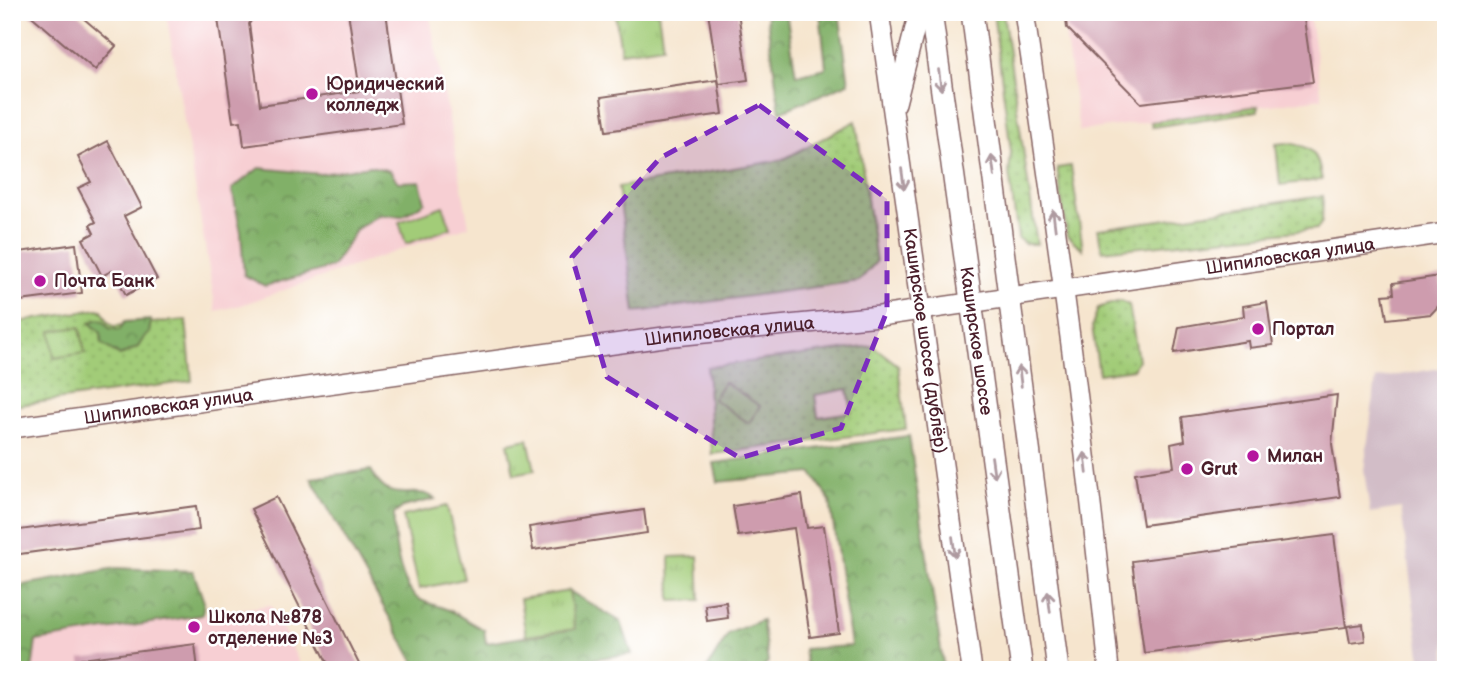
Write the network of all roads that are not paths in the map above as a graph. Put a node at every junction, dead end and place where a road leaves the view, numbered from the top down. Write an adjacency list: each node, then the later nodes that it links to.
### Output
1 (879, 12): 6 (main road, Каширское шоссе (дублёр))
2 (919, 12): 6 (main road)
3 (931, 12): 10 (main road, Каширское шоссе, one-way to 10)
4 (1024, 12): 8 (main road, one-way to 4)
5 (973, 14): 9 (main road, one-way to 5)
6 (893, 111): 11 (main road, Каширское шоссе (дублёр), one-way to 11)
7 (1446, 233): 8 (main road, Шипиловская улица)
8 (1063, 288): 9 (main road, Шипиловская улица); 16 (main road, one-way to 8)
9 (1010, 296): 10 (main road, Шипиловская улица); 15 (main road, one-way to 9)
10 (969, 303): 11 (main road, Шипиловская улица); 14 (main road, Каширское шоссе, one-way to 14)
11 (922, 310): 12 (main road, Шипиловская улица); 13 (main road, Каширское шоссе (дублёр), one-way to 13)
12 (12, 428)
13 (972, 670)
14 (1021, 670)
15 (1058, 670)
16 (1108, 670)

